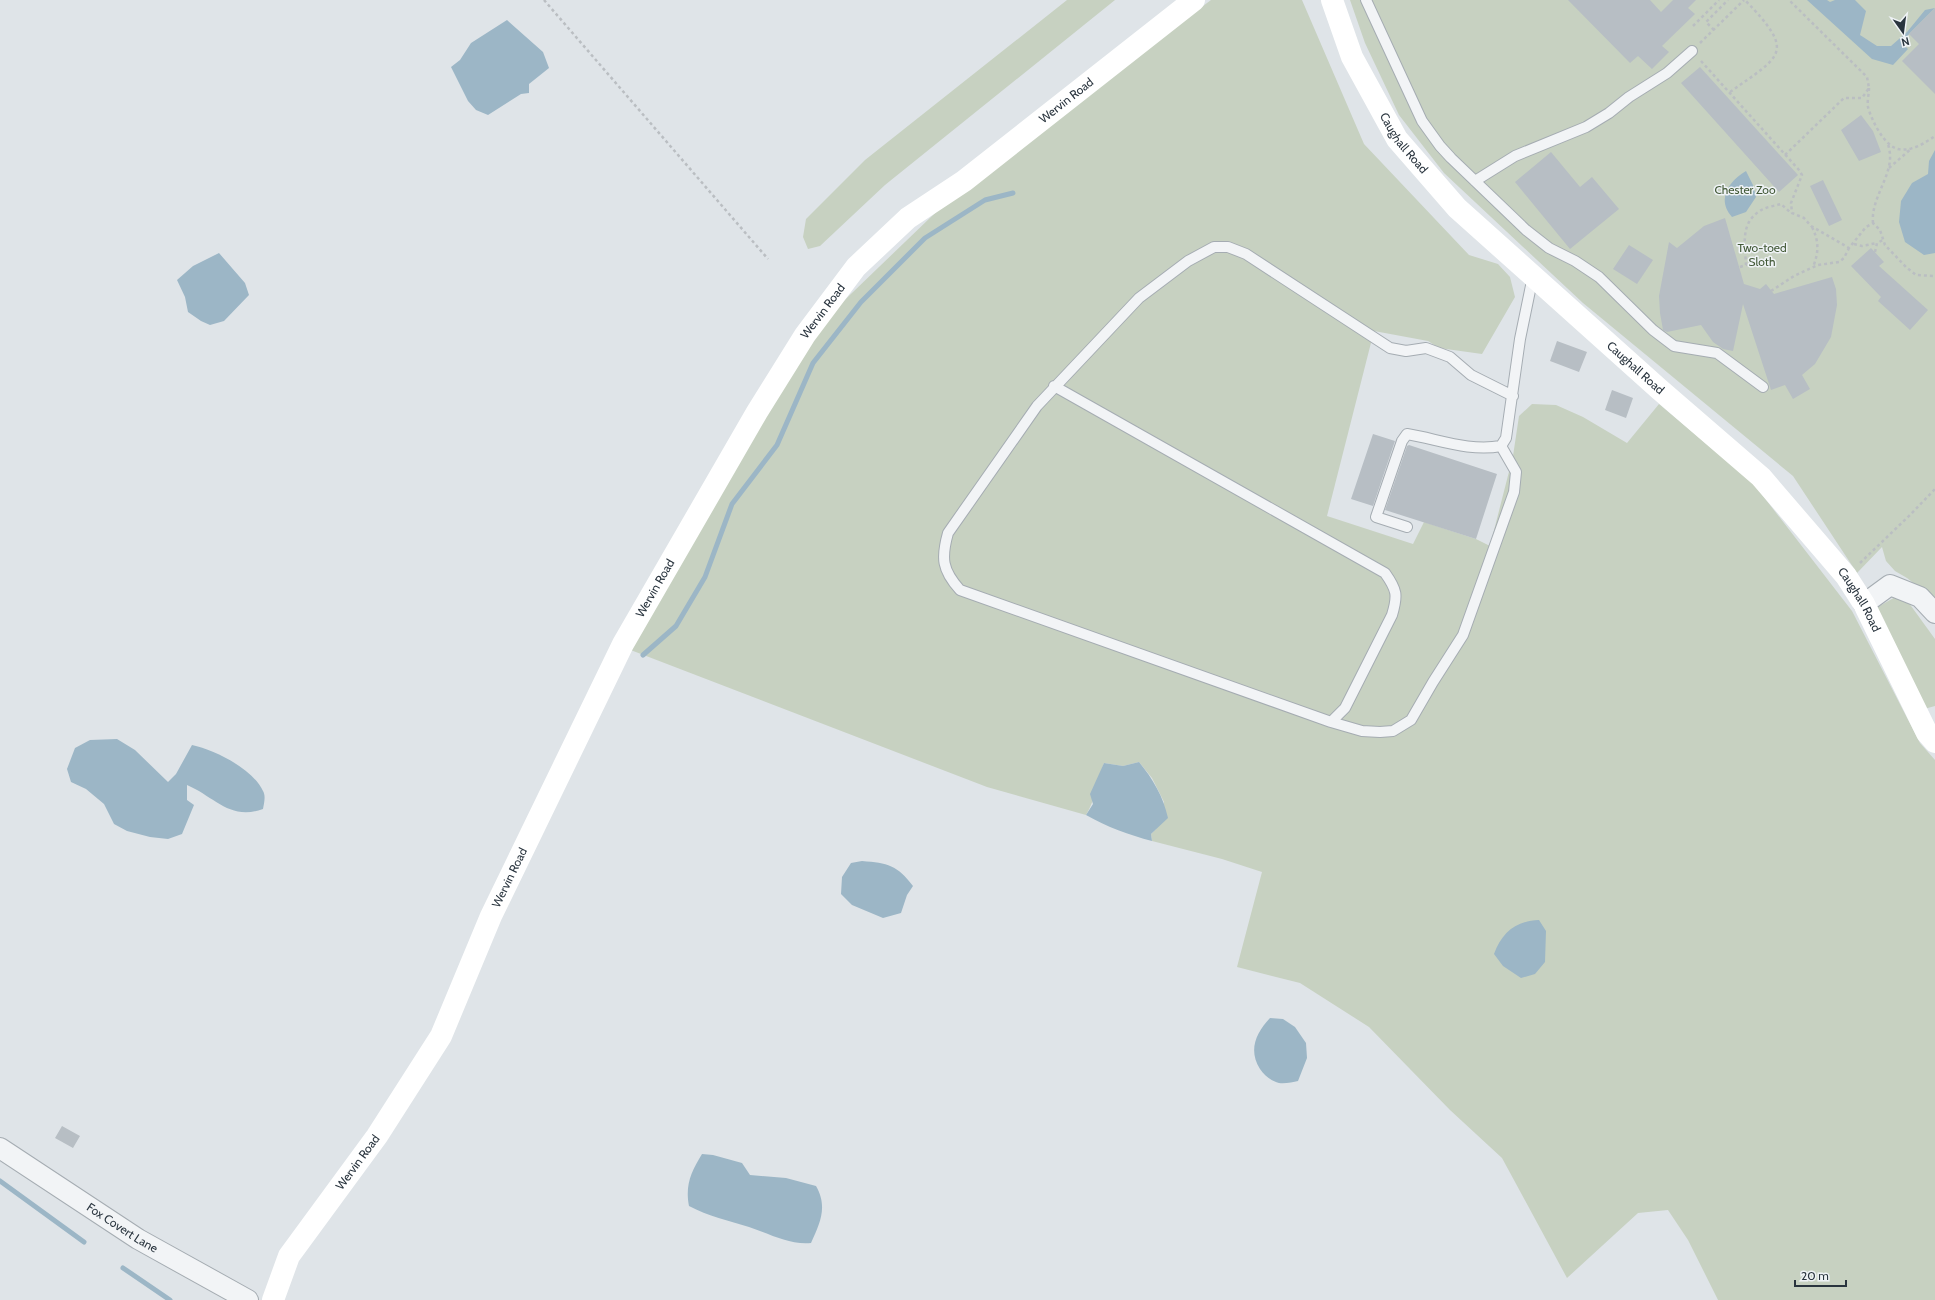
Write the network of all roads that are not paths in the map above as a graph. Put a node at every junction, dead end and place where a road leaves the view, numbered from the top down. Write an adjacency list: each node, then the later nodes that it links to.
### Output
1 (1194, 0): 18 (street, Wervin Road)
2 (1332, 0): 6 (street, Caughall Road)
3 (1366, 0): 5 (lane)
4 (1692, 51): 5 (lane)
5 (1475, 181): 8 (lane)
6 (1533, 276): 9 (lane); 12 (street, Caughall Road)
7 (1054, 386): 9 (lane); 14 (lane); 14 (lane)
8 (1763, 387)
9 (1513, 396): 10 (lane)
10 (1501, 446): 11 (lane); 14 (lane)
11 (1407, 527)
12 (1864, 604): 13 (street); 15 (street, Caughall Road)
13 (1935, 613)
14 (1331, 722)
15 (1935, 742)
16 (0, 1148): 17 (street, Fox Covert Lane)
17 (248, 1300)
18 (272, 1300)

